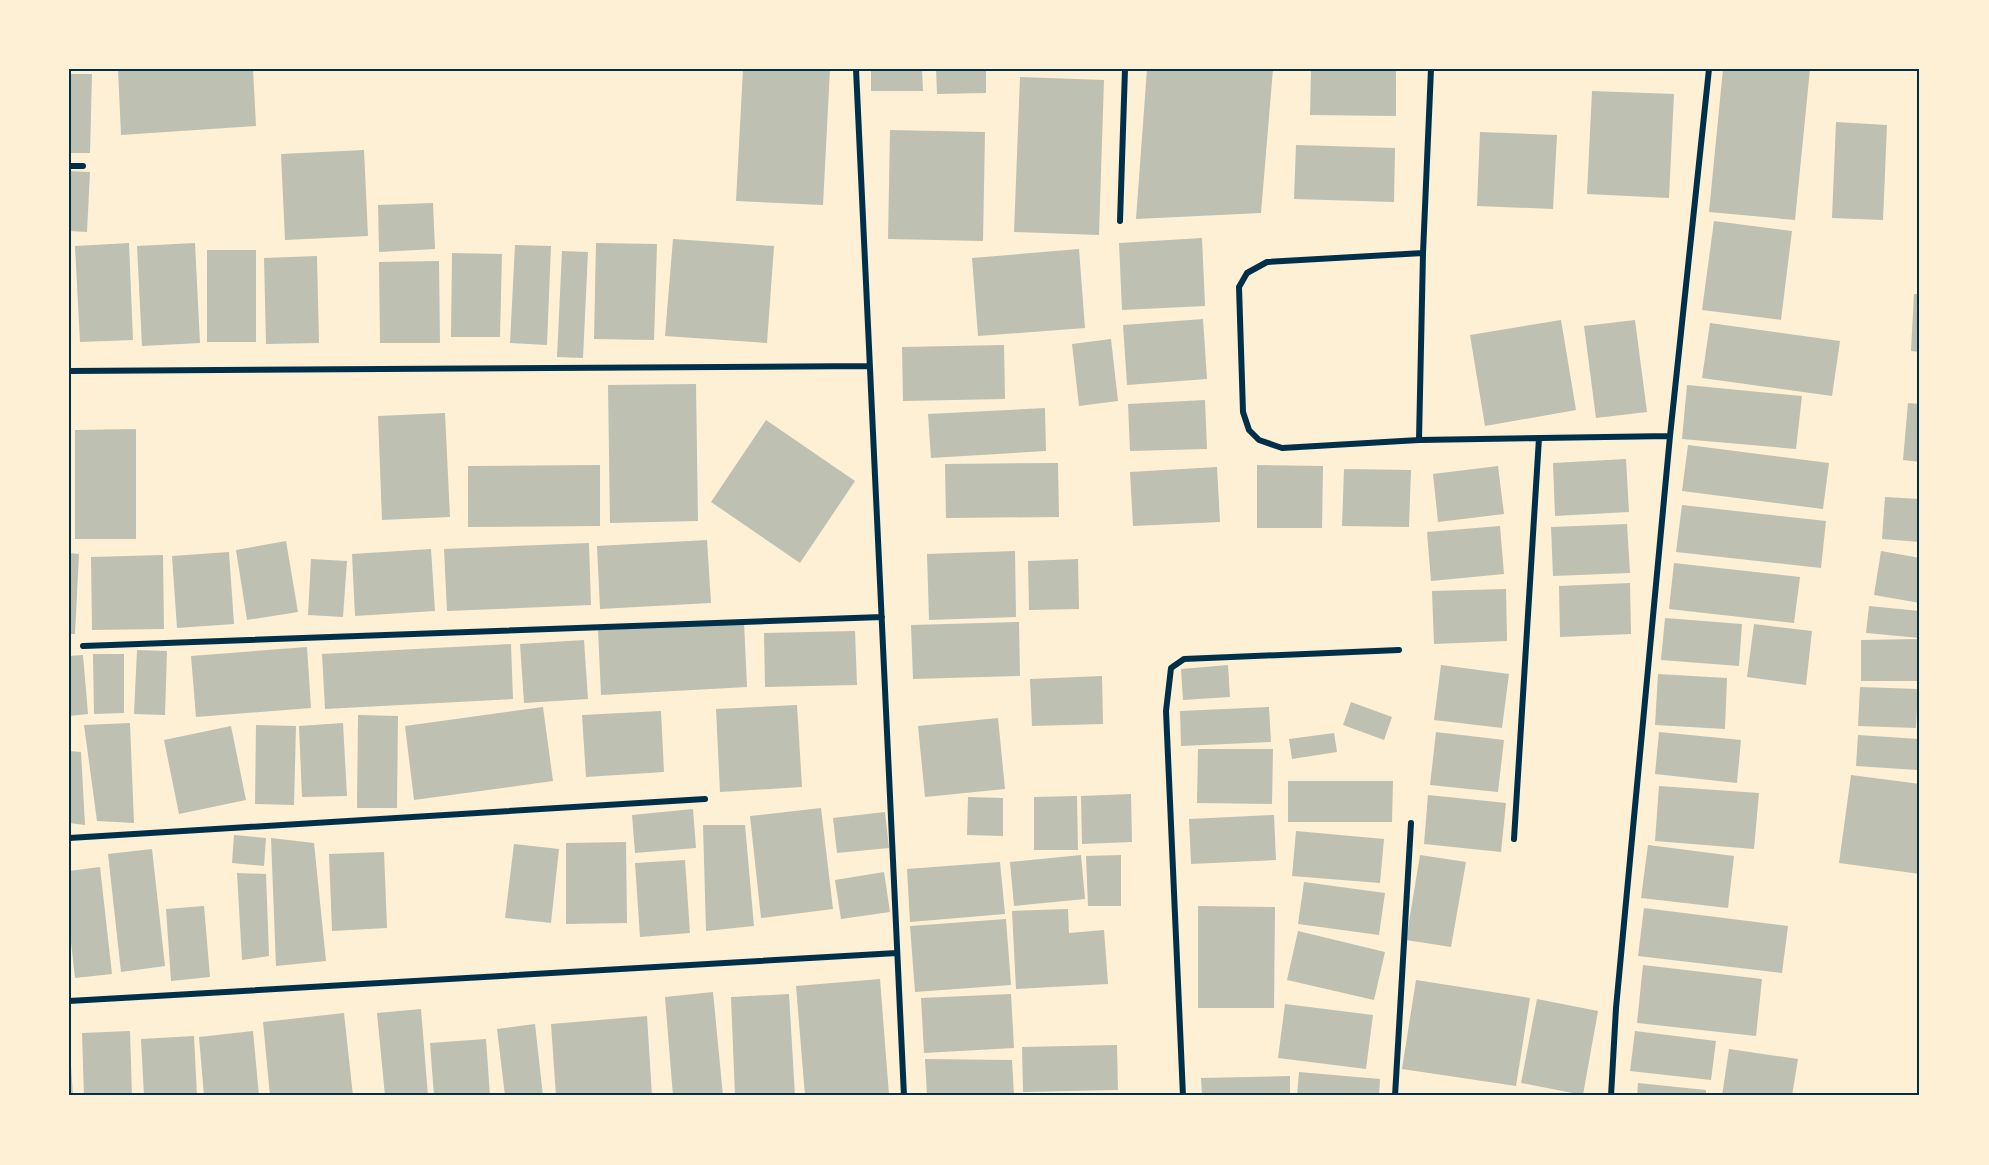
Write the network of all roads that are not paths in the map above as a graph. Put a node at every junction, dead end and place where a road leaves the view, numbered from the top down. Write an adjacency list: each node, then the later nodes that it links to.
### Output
1 (856, 69): 9 (street)
2 (1125, 69): 7 (street)
3 (1431, 69): 8 (street)
4 (1710, 69): 11 (street)
5 (69, 166): 6 (street)
6 (83, 166)
7 (1120, 221)
8 (1423, 253): 13 (street); 13 (street)
9 (870, 366): 10 (street); 14 (street)
10 (69, 371)
11 (1670, 436): 12 (street); 26 (street)
12 (1539, 438): 13 (street); 20 (street)
13 (1419, 440)
14 (882, 617): 15 (street); 21 (street)
15 (83, 646)
16 (1399, 650): 24 (street)
17 (705, 799): 19 (street)
18 (1410, 823): 25 (street)
19 (69, 838)
20 (1514, 839)
21 (897, 953): 22 (street); 23 (street)
22 (69, 1001)
23 (904, 1096)
24 (1183, 1096)
25 (1395, 1096)
26 (1611, 1096)

